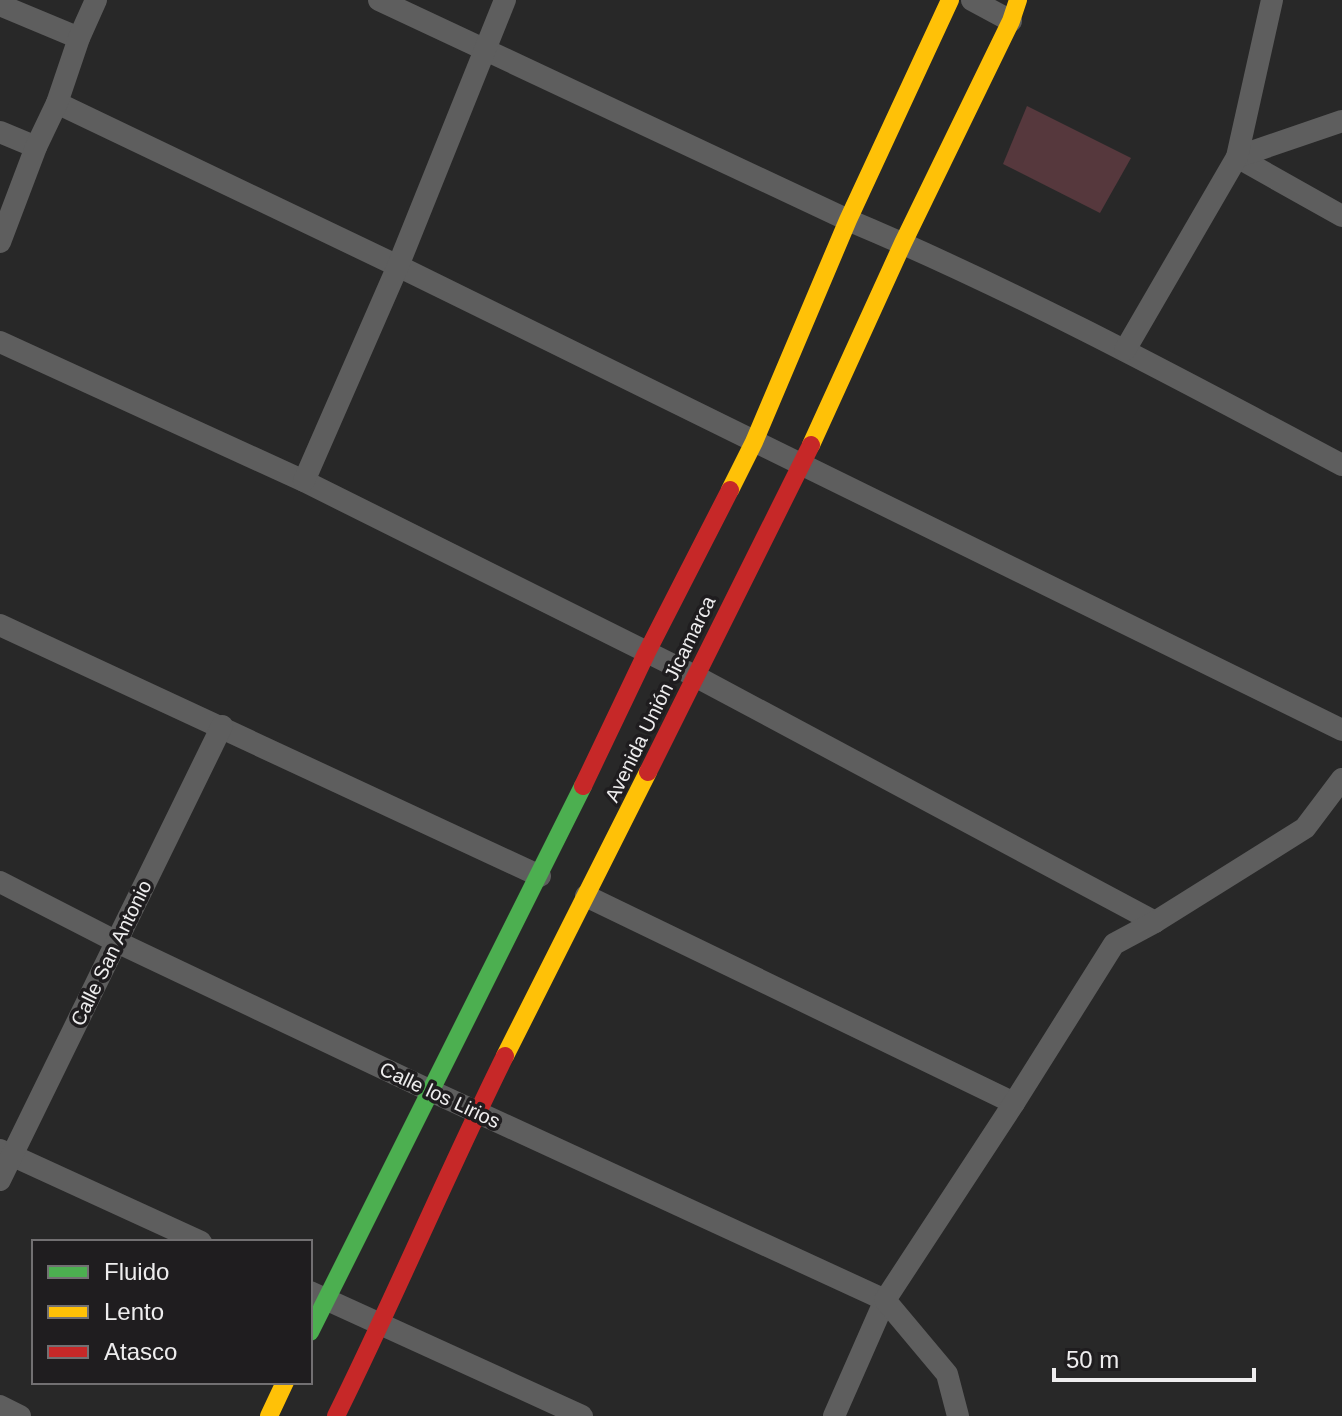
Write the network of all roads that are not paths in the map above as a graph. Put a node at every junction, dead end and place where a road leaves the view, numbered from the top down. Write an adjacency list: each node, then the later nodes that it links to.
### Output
1 (96, 0): 9 (street)
2 (379, 0): 10 (street)
3 (505, 0): 10 (street)
4 (950, 0): 17 (main road, Avenida Unión Jicamarca)
5 (972, 0): 8 (street)
6 (1272, 0): 15 (street)
7 (0, 5): 9 (street)
8 (1014, 10): 19 (main road, Avenida Unión Jicamarca)
9 (79, 38): 11 (street)
10 (486, 50): 17 (street); 20 (street)
11 (57, 103): 14 (street); 20 (street)
12 (1342, 121): 15 (street)
13 (0, 132): 14 (street)
14 (36, 147): 18 (street)
15 (1237, 157): 16 (street); 22 (street)
16 (1342, 216)
17 (848, 220): 19 (street); 23 (main road, Avenida Unión Jicamarca)
18 (0, 242)
19 (903, 243): 22 (street); 24 (main road, Avenida Unión Jicamarca)
20 (398, 266): 23 (street); 26 (street)
21 (0, 342): 26 (street)
22 (1125, 350): 25 (street)
23 (754, 442): 24 (street); 28 (main road, Avenida Unión Jicamarca)
24 (802, 465): 29 (main road, Avenida Unión Jicamarca); 31 (street)
25 (1342, 465)
26 (304, 481): 28 (street)
27 (0, 625): 30 (street)
28 (646, 654): 29 (street); 33 (main road, Avenida Unión Jicamarca)
29 (695, 676): 35 (main road, Avenida Unión Jicamarca); 36 (street)
30 (222, 726): 33 (street); 37 (street, Calle San Antonio)
31 (1342, 730)
32 (1342, 779): 36 (street)
33 (540, 876): 38 (main road, Avenida Unión Jicamarca)
34 (0, 882): 37 (street, Calle los Lirios)
35 (586, 896): 39 (street); 40 (main road, Avenida Unión Jicamarca)
36 (1155, 922): 39 (street)
37 (117, 942): 38 (street, Calle los Lirios); 41 (street, Calle San Antonio)
38 (431, 1091): 40 (street, Calle los Lirios); 44 (main road, Avenida Unión Jicamarca)
39 (1014, 1103): 45 (street)
40 (478, 1111): 45 (street, Calle los Lirios); 47 (main road, Avenida Unión Jicamarca)
41 (6, 1153): 42 (street, Calle San Antonio); 43 (street)
42 (0, 1180)
43 (197, 1240)
44 (318, 1295): 46 (main road, Avenida Unión Jicamarca); 47 (street)
45 (885, 1300): 54 (street); 55 (street)
46 (312, 1323)
47 (382, 1324): 52 (main road, Avenida Unión Jicamarca); 53 (street)
48 (284, 1384): 51 (main road)
49 (0, 1406): 50 (street)
50 (20, 1416)
51 (269, 1416)
52 (336, 1416)
53 (582, 1416)
54 (834, 1416)
55 (958, 1416)

